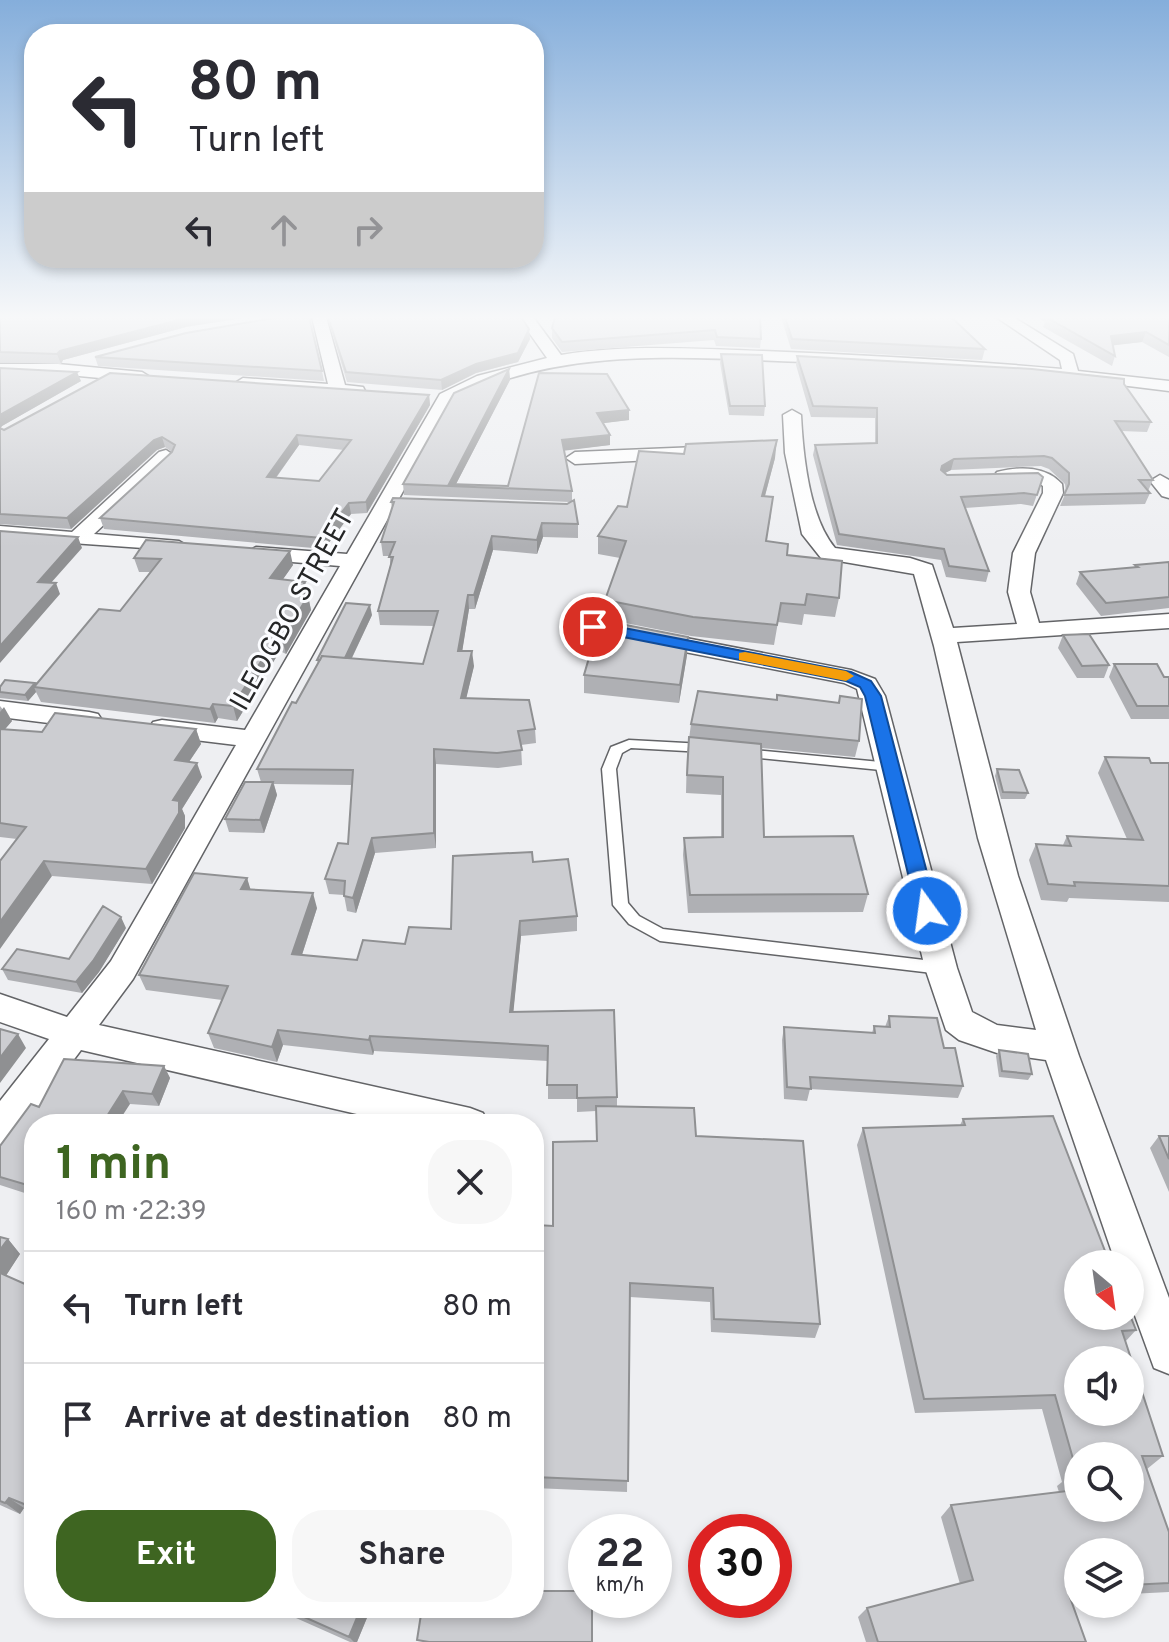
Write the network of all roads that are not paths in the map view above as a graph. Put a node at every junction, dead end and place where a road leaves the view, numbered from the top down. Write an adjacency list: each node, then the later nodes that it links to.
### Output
1 (446, 394): 7 (street, ILEOGBO STREET)
2 (792, 415): 17 (street)
3 (742, 451): 5 (street)
4 (166, 456): 10 (street)
5 (575, 458)
6 (980, 478): 16 (street)
7 (385, 503): 8 (street); 13 (street, ILEOGBO STREET)
8 (415, 504)
9 (0, 532): 10 (street)
10 (76, 539): 11 (street)
11 (198, 549)
12 (229, 551): 13 (street)
13 (351, 561): 21 (street, ILEOGBO STREET)
14 (1169, 621): 16 (street)
15 (593, 627): 22 (street)
16 (1030, 630): 17 (street)
17 (944, 636): 26 (street)
18 (0, 709): 19 (street)
19 (110, 722)
20 (142, 726): 21 (street)
21 (252, 739): 25 (street, ILEOGBO STREET)
22 (891, 767): 23 (street); 23 (lane)
23 (941, 968): 26 (street)
24 (0, 1008): 25 (street)
25 (75, 1034): 27 (street); 28 (street, ILEOGBO STREET)
26 (1061, 1048): 29 (street)
27 (426, 1114)
28 (0, 1129)
29 (1169, 1353)

